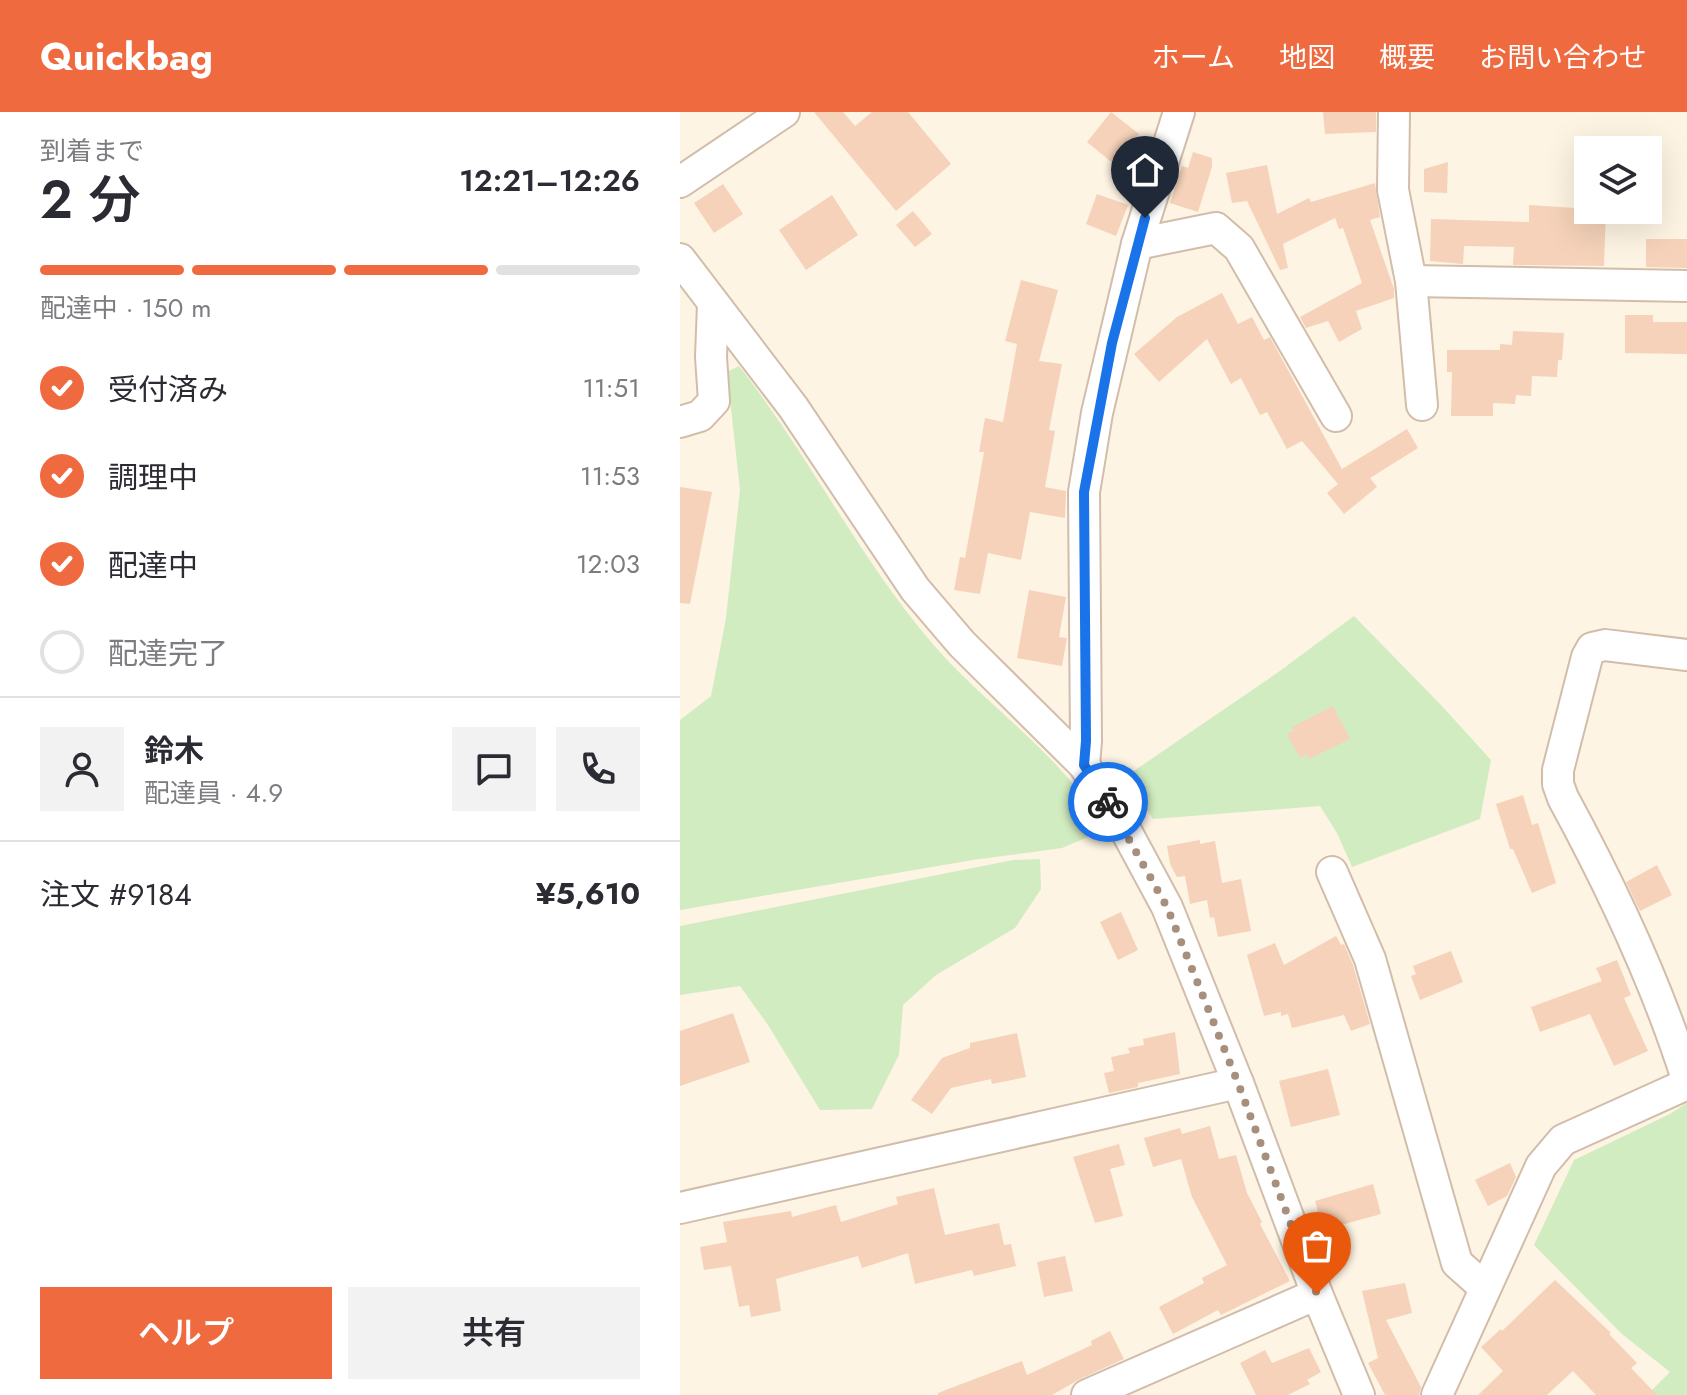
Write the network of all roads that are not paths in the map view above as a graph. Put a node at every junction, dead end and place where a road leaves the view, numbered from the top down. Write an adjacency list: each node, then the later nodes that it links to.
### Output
1 (784, 112): 4 (street)
2 (1179, 112): 5 (street)
3 (1394, 112): 7 (street)
4 (680, 182)
5 (1137, 244): 11 (street); 14 (street)
6 (680, 259): 9 (street)
7 (1411, 281): 8 (street); 10 (street)
8 (1687, 286)
9 (713, 304): 12 (street); 14 (street)
10 (1422, 405)
11 (1336, 416)
12 (680, 422)
13 (1687, 655): 16 (street)
14 (1084, 765): 17 (street)
15 (1332, 872): 19 (street)
16 (1687, 1081): 19 (street)
17 (1238, 1083): 18 (street); 20 (street)
18 (680, 1208)
19 (1484, 1287): 23 (street)
20 (1317, 1294): 21 (street); 22 (street)
21 (1087, 1395)
22 (1359, 1395)
23 (1437, 1395)

